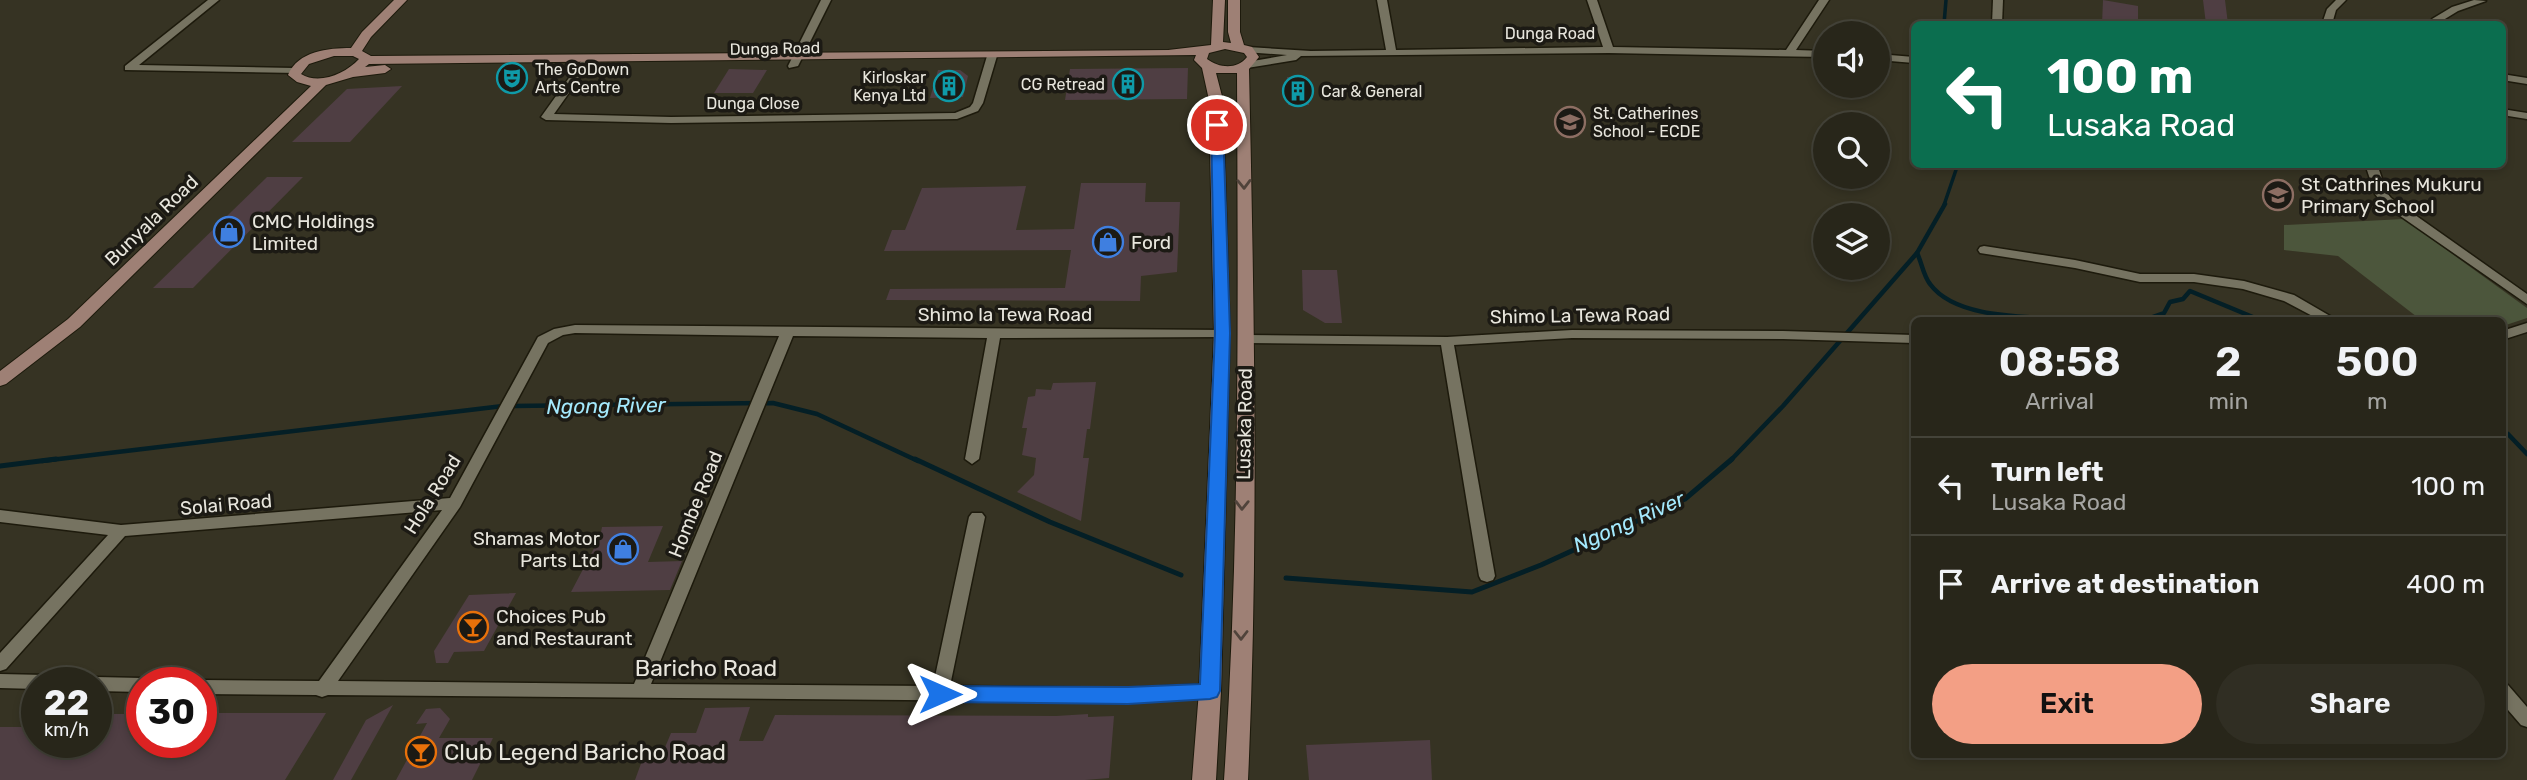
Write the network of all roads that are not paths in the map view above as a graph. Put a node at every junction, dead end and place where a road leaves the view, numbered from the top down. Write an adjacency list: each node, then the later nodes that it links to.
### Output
1 (214, 0): 32 (street)
2 (401, 0): 15 (main road)
3 (826, 0): 28 (street)
4 (1219, 0): 24 (main road, Lusaka Road)
5 (1234, 0): 16 (main road)
6 (1382, 0): 18 (street)
7 (1592, 0): 17 (street)
8 (1824, 0): 20 (street)
9 (1998, 0): 12 (street)
10 (2341, 0): 13 (street)
11 (2481, 1): 14 (street)
12 (1997, 21)
13 (2328, 21)
14 (2435, 21)
15 (366, 35): 19 (main road); 23 (main road)
16 (1243, 48): 22 (street, Dunga Road); 24 (main road); 30 (main road, Lusaka Road)
17 (1609, 50): 18 (street, Dunga Road); 20 (street, Dunga Road)
18 (1391, 51): 22 (street, Dunga Road)
19 (334, 52): 23 (main road, Dunga Road); 32 (main road)
20 (1789, 52): 21 (street, Dunga Road)
21 (1813, 53)
22 (1311, 54): 30 (street, Dunga Road)
23 (360, 56): 29 (main road, Dunga Road); 31 (main road)
24 (1207, 56): 26 (main road, Dunga Road); 30 (main road); 45 (main road, Lusaka Road)
25 (1890, 58): 27 (street)
26 (991, 59): 28 (main road, Dunga Road); 29 (street, Dunga Close)
27 (1911, 60)
28 (796, 62): 29 (main road, Dunga Road)
29 (584, 63): 31 (main road, Dunga Road)
30 (1245, 66): 48 (main road, Lusaka Road, one-way to 48)
31 (350, 73): 34 (main road)
32 (299, 76): 34 (main road); 51 (main road, Bunyala Road)
33 (2506, 78): 35 (street)
34 (323, 81): 52 (main road, Bunyala Road)
35 (2527, 81)
36 (2506, 113): 37 (street)
37 (2527, 116)
38 (2372, 168): 40 (street)
39 (1984, 250): 41 (street)
40 (2527, 300)
41 (2324, 317)
42 (2527, 327): 47 (street)
43 (575, 329): 44 (street, Shimo la Tewa Road); 54 (street, Hola Road)
44 (788, 331): 46 (street, Shimo la Tewa Road); 65 (street, Hombe Road)
45 (1222, 333): 46 (street, Shimo la Tewa Road); 64 (main road, Lusaka Road)
46 (994, 334): 53 (street)
47 (2506, 335)
48 (1246, 339): 50 (street, Shimo La Tewa Road); 70 (main road, Lusaka Road, one-way to 70)
49 (1911, 339): 50 (street, Shimo La Tewa Road)
50 (1447, 341): 58 (street)
51 (0, 368)
52 (0, 380)
53 (972, 459)
54 (455, 503): 57 (street, Solai Road); 63 (street, Hola Road)
55 (0, 516): 57 (street, Solai Road)
56 (977, 517): 66 (street)
57 (121, 531): 59 (street)
58 (1487, 576)
59 (0, 664)
60 (0, 681): 61 (street)
61 (21, 681)
62 (217, 687): 63 (street, Baricho Road)
63 (322, 690): 65 (street, Baricho Road)
64 (1210, 691): 66 (street, Baricho Road); 69 (main road, Lusaka Road)
65 (639, 692): 66 (street, Baricho Road)
66 (940, 694)
67 (2506, 695): 68 (street)
68 (2527, 720)
69 (1204, 780)
70 (1236, 780)

